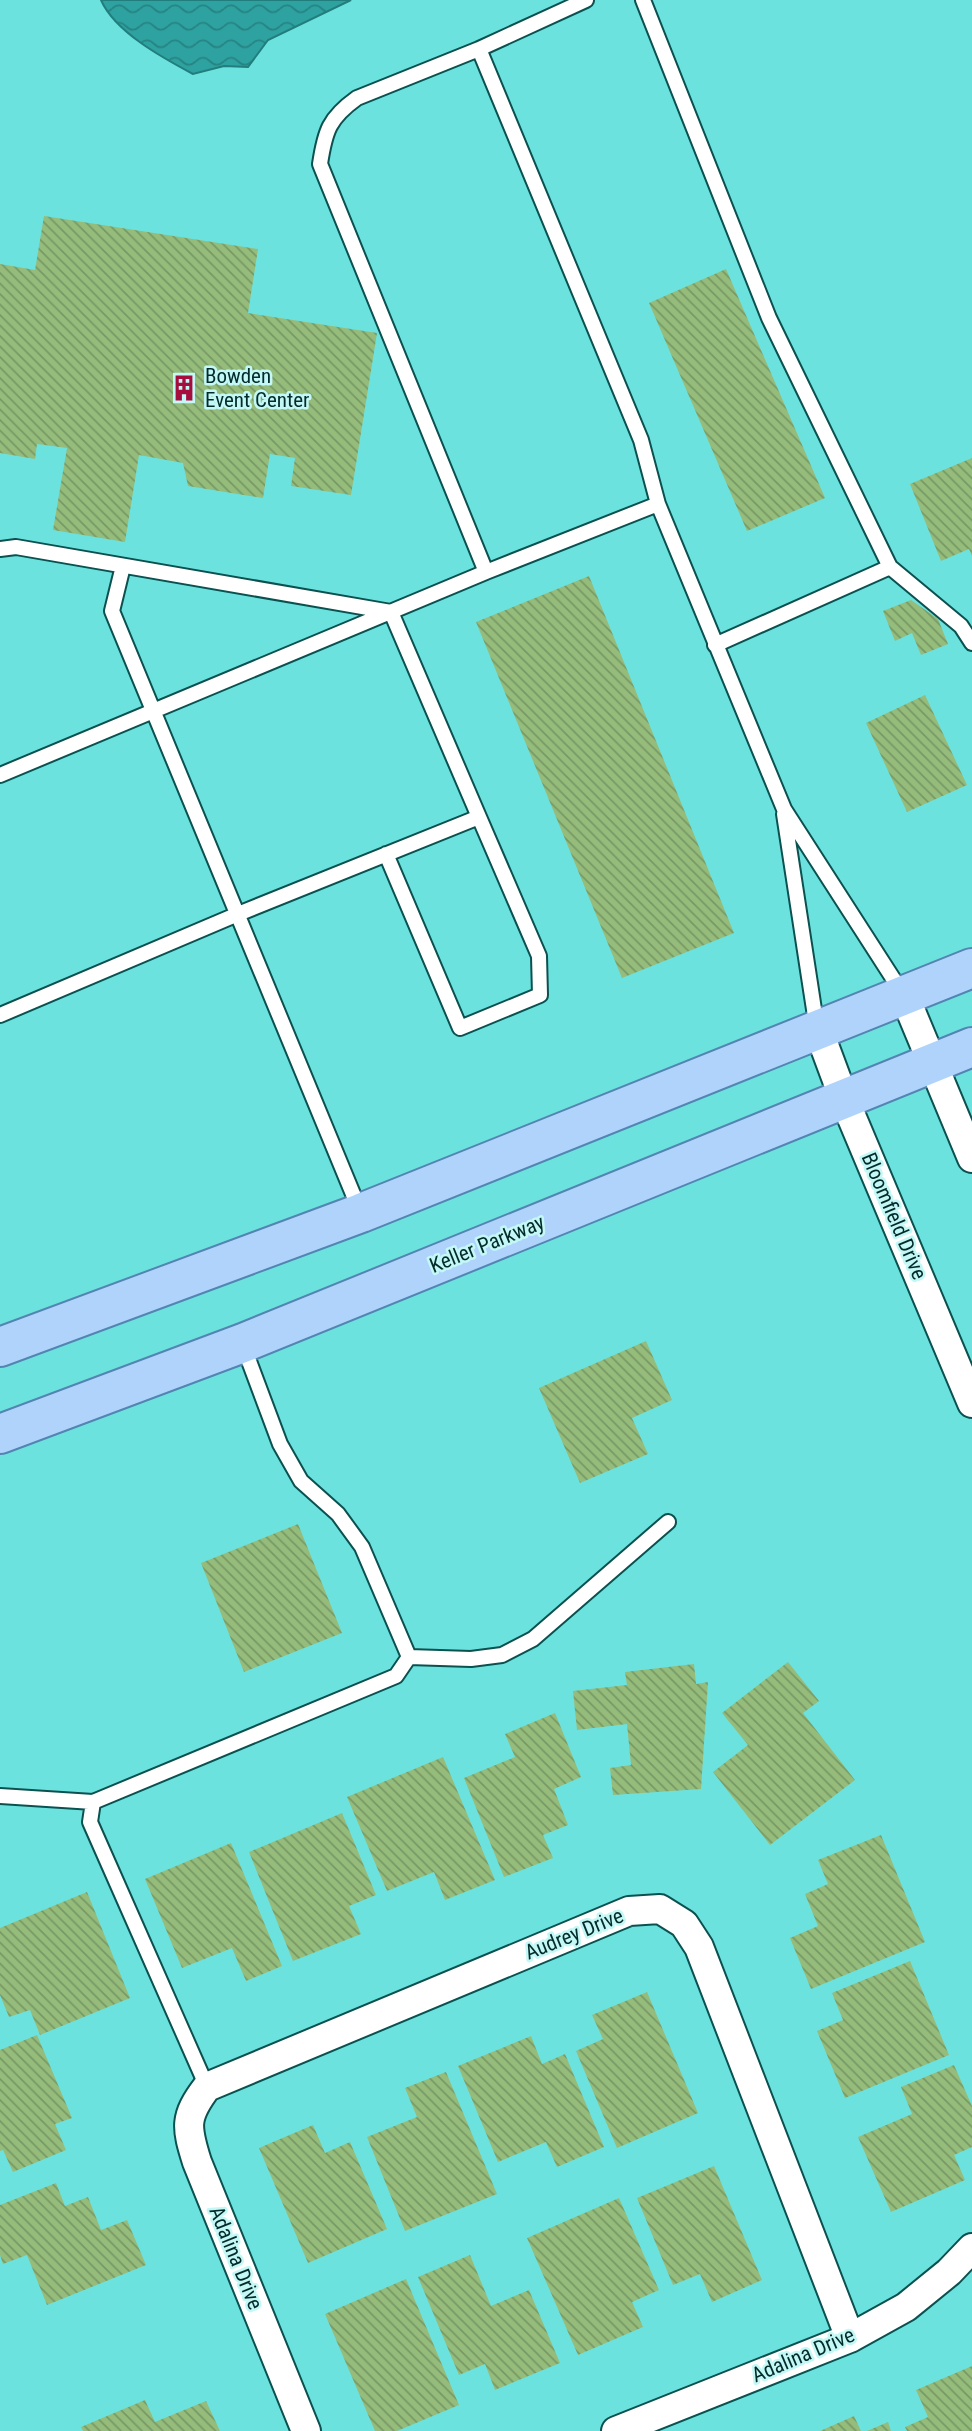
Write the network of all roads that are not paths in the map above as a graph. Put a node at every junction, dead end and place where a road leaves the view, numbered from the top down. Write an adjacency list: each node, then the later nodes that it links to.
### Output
1 (586, 0): 3 (lane)
2 (643, 0): 7 (lane)
3 (480, 49): 4 (lane); 8 (lane)
4 (658, 504): 8 (lane); 11 (lane)
5 (0, 549): 6 (lane)
6 (123, 566): 9 (lane); 12 (lane)
7 (890, 567): 10 (lane); 11 (lane)
8 (486, 572): 9 (lane)
9 (391, 612): 12 (lane); 15 (lane)
10 (972, 643)
11 (715, 645): 14 (lane)
12 (153, 711): 13 (lane); 17 (lane)
13 (0, 775)
14 (784, 809): 19 (lane); 21 (lane)
15 (479, 817): 16 (lane); 16 (lane)
16 (386, 854): 17 (lane)
17 (238, 914): 20 (lane); 26 (lane)
18 (972, 968): 19 (main road)
19 (904, 995): 21 (main road); 23 (street)
20 (0, 1015)
21 (817, 1029): 24 (street, Bloomfield Drive); 26 (main road)
22 (972, 1047): 23 (main road, Keller Parkway)
23 (931, 1063): 24 (main road, Keller Parkway); 25 (street)
24 (844, 1099): 27 (main road, Keller Parkway); 29 (street, Bloomfield Drive)
25 (972, 1158)
26 (361, 1213): 28 (main road)
27 (243, 1343): 30 (main road, Keller Parkway); 32 (lane)
28 (0, 1347)
29 (972, 1403)
30 (0, 1434)
31 (668, 1522): 32 (lane)
32 (409, 1657): 34 (lane)
33 (0, 1796): 34 (lane)
34 (93, 1802): 35 (lane)
35 (207, 2087): 37 (street, Audrey Drive); 38 (street, Adalina Drive)
36 (972, 2248): 37 (street, Adalina Drive)
37 (850, 2338): 39 (street, Adalina Drive)
38 (306, 2431)
39 (616, 2431)

